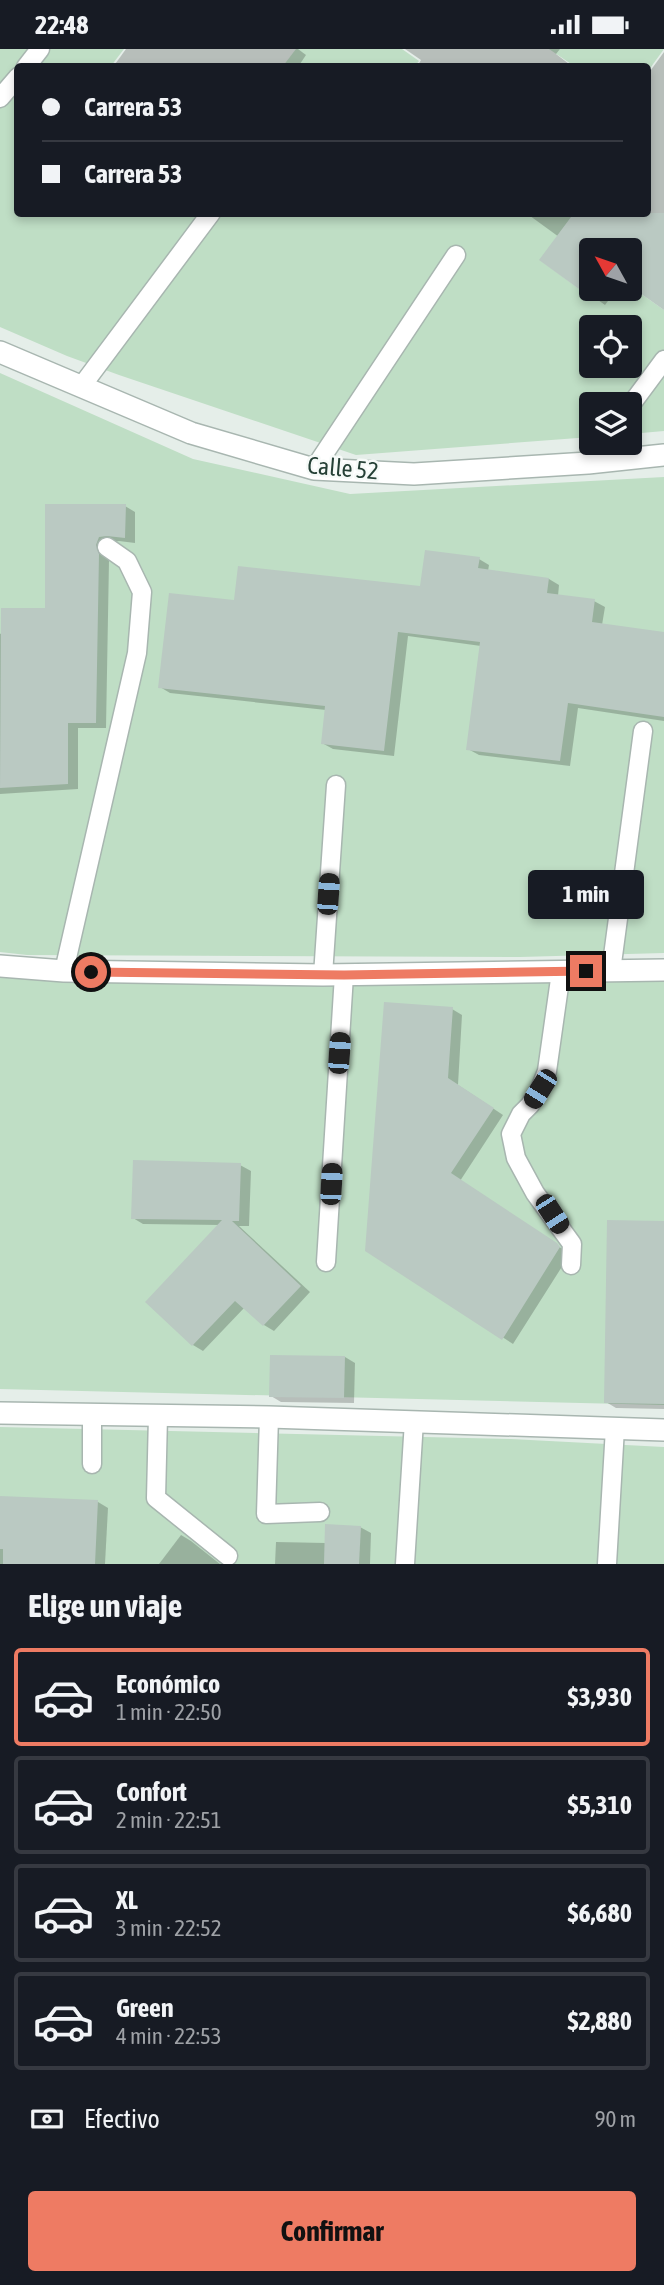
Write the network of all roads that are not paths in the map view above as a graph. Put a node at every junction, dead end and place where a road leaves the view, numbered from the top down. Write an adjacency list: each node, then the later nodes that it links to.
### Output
1 (40, 49): 2 (lane)
2 (29, 63)
3 (14, 82): 4 (lane)
4 (0, 98)
5 (208, 217): 9 (lane)
6 (456, 255): 14 (lane)
7 (0, 352): 9 (street, Calle 52)
8 (664, 360): 10 (lane)
9 (81, 387): 14 (street, Calle 52)
10 (640, 392)
11 (594, 455): 13 (lane)
12 (664, 455): 13 (street, Calle 52)
13 (588, 463): 14 (street, Calle 52)
14 (314, 468)
15 (107, 547): 20 (lane)
16 (643, 731): 21 (lane)
17 (336, 785): 23 (lane)
18 (0, 966): 20 (street)
19 (664, 970): 21 (street)
20 (64, 971): 23 (street)
21 (611, 971): 22 (street)
22 (561, 972): 24 (street); 26 (lane)
23 (323, 975): 24 (street)
24 (344, 975): 25 (lane)
25 (326, 1262)
26 (571, 1265)
27 (0, 1413): 28 (street)
28 (92, 1414): 29 (street); 34 (lane)
29 (158, 1416): 30 (street); 36 (lane)
30 (269, 1417): 31 (street); 35 (lane)
31 (414, 1421): 32 (street); 37 (lane)
32 (615, 1428): 33 (street); 38 (lane)
33 (664, 1430)
34 (92, 1465)
35 (320, 1512)
36 (228, 1556)
37 (405, 1564)
38 (607, 1564)

